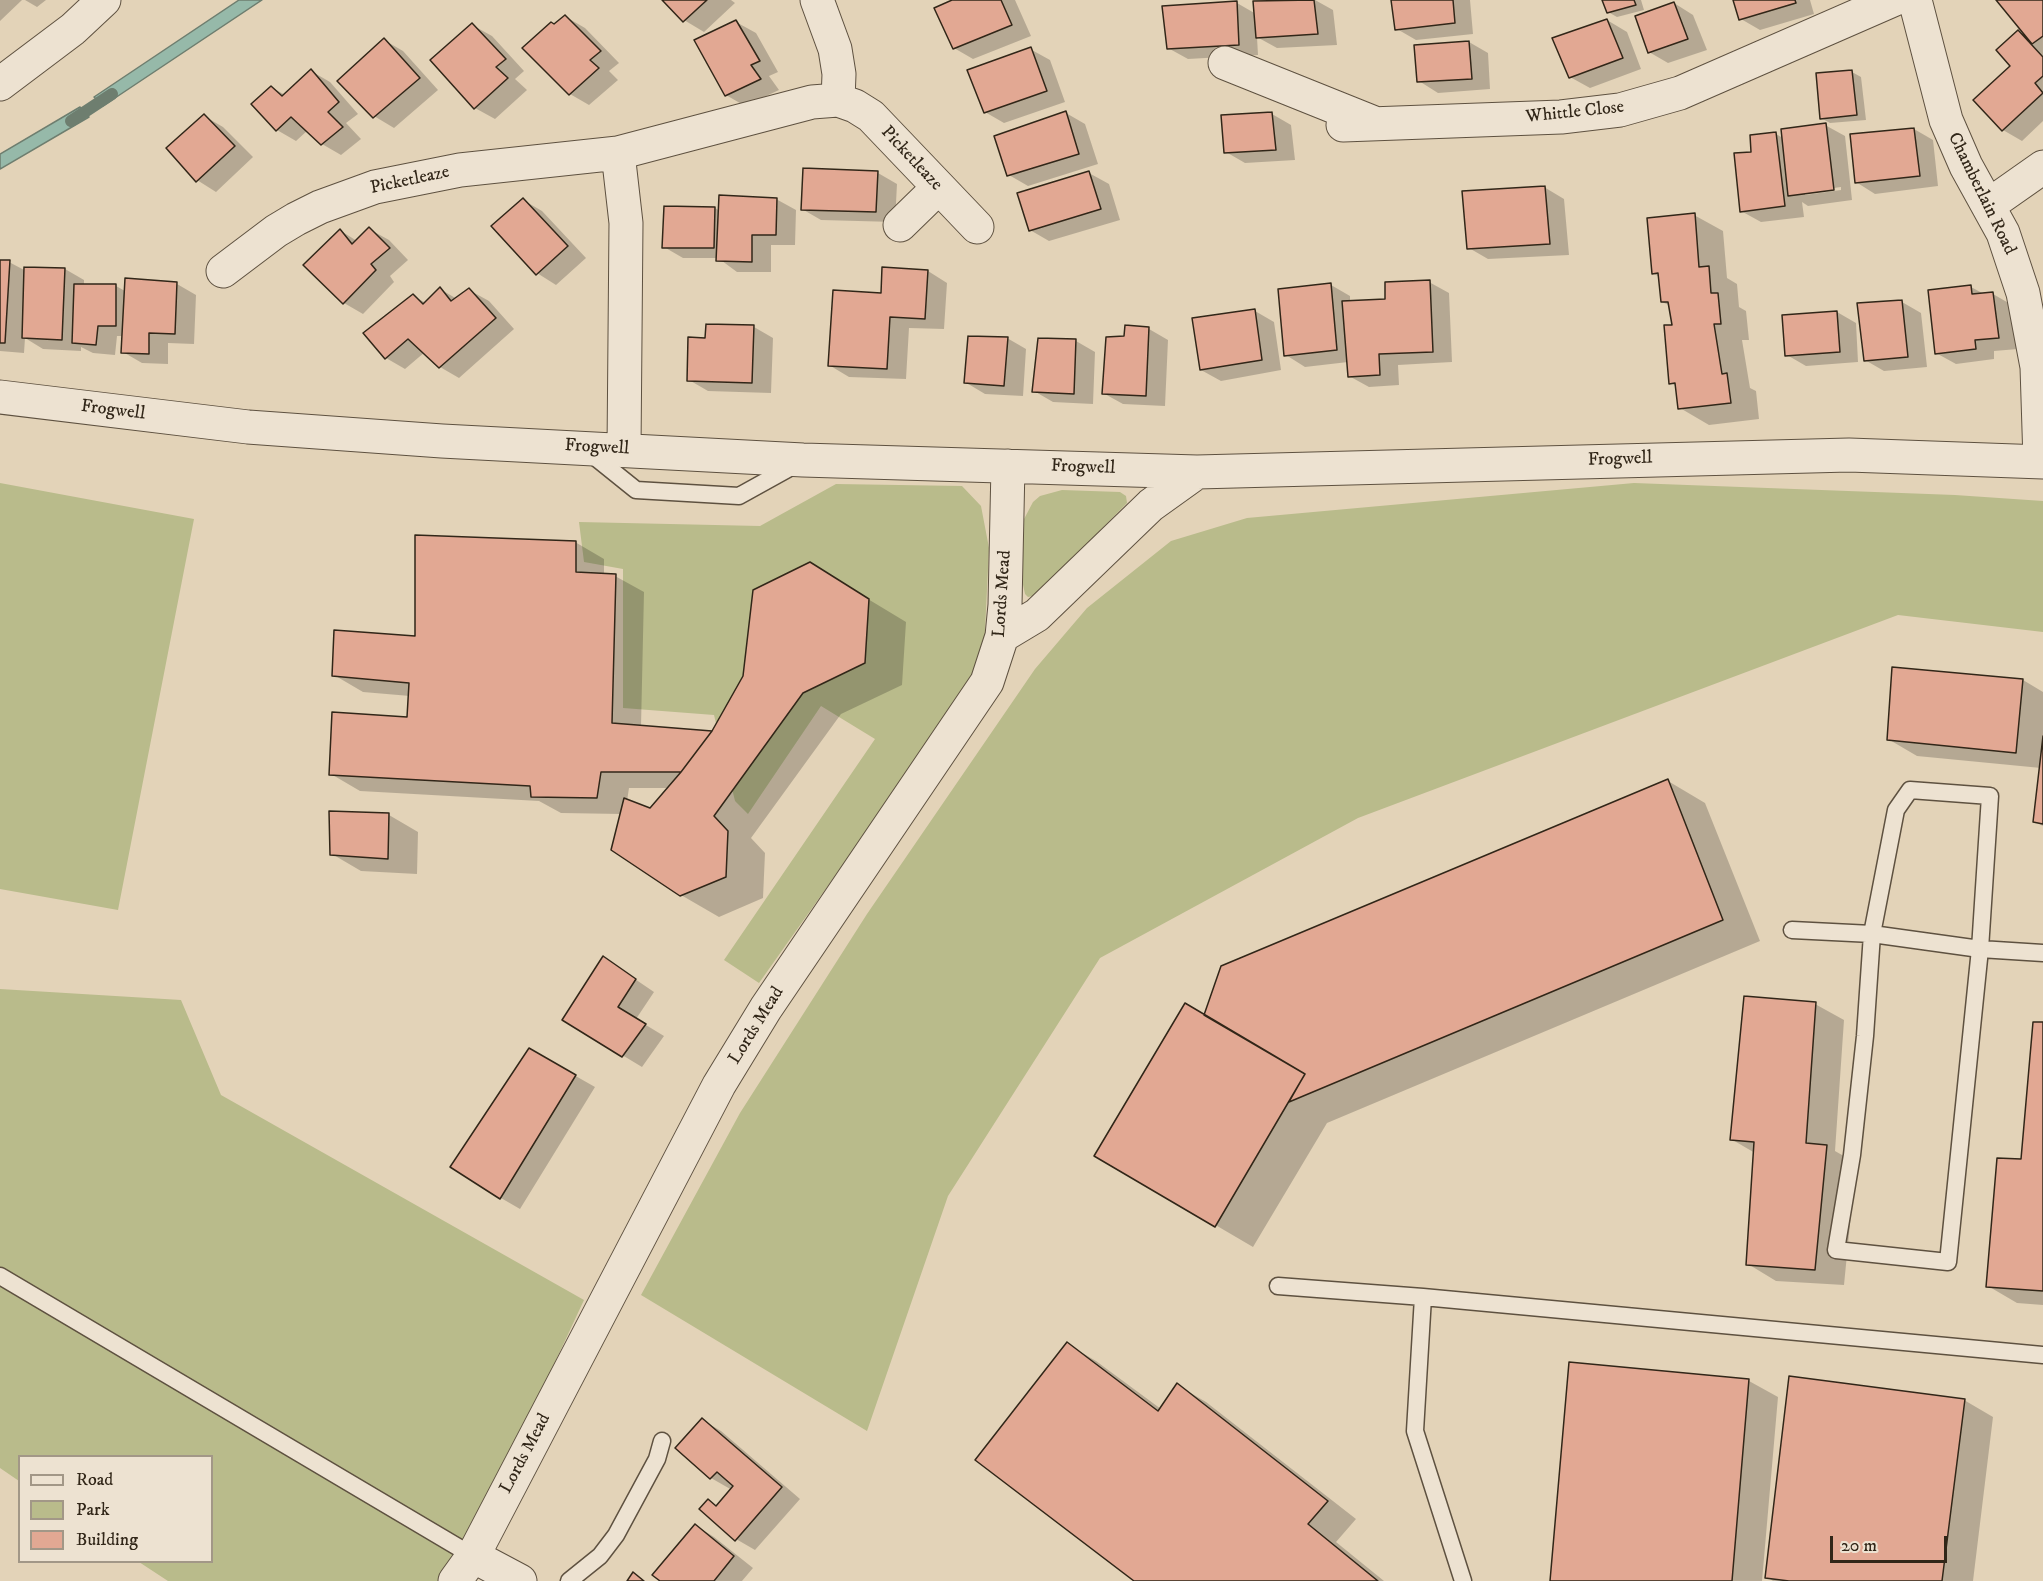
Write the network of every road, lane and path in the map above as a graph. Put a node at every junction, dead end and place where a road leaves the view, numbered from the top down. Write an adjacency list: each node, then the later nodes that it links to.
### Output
1 (104, 0): 6 (street)
2 (817, 0): 7 (street)
3 (1893, 0): 8 (street, Whittle Close)
4 (1915, 0): 13 (street, Chamberlain Road)
5 (1225, 63): 8 (street)
6 (0, 84)
7 (838, 100): 10 (street, Picketleaze); 12 (street, Picketleaze)
8 (1377, 123): 9 (street, Whittle Close)
9 (1344, 125)
10 (618, 153): 16 (street, Picketleaze); 19 (street)
11 (2043, 167): 13 (street)
12 (938, 189): 14 (street); 15 (street, Picketleaze)
13 (1989, 205): 21 (street, Chamberlain Road)
14 (900, 225)
15 (977, 227)
16 (223, 271)
17 (0, 397): 18 (street, Frogwell)
18 (584, 447): 19 (street, Frogwell); 20 (lane)
19 (624, 449): 20 (street, Frogwell)
20 (803, 460): 22 (street, Frogwell)
21 (2042, 462): 23 (street, Frogwell)
22 (1008, 466): 23 (street, Frogwell); 24 (street, Lords Mead)
23 (1197, 472): 24 (street)
24 (1002, 636): 34 (street, Lords Mead)
25 (1792, 930): 26 (lane)
26 (1872, 934): 27 (lane); 27 (lane); 27 (lane)
27 (1980, 949): 28 (lane)
28 (2043, 953)
29 (0, 1276): 34 (lane)
30 (1278, 1286): 31 (lane)
31 (1423, 1297): 32 (lane); 37 (lane)
32 (2043, 1355)
33 (662, 1441): 36 (lane)
34 (464, 1568): 35 (street)
35 (520, 1581)
36 (569, 1581)
37 (1463, 1581)

